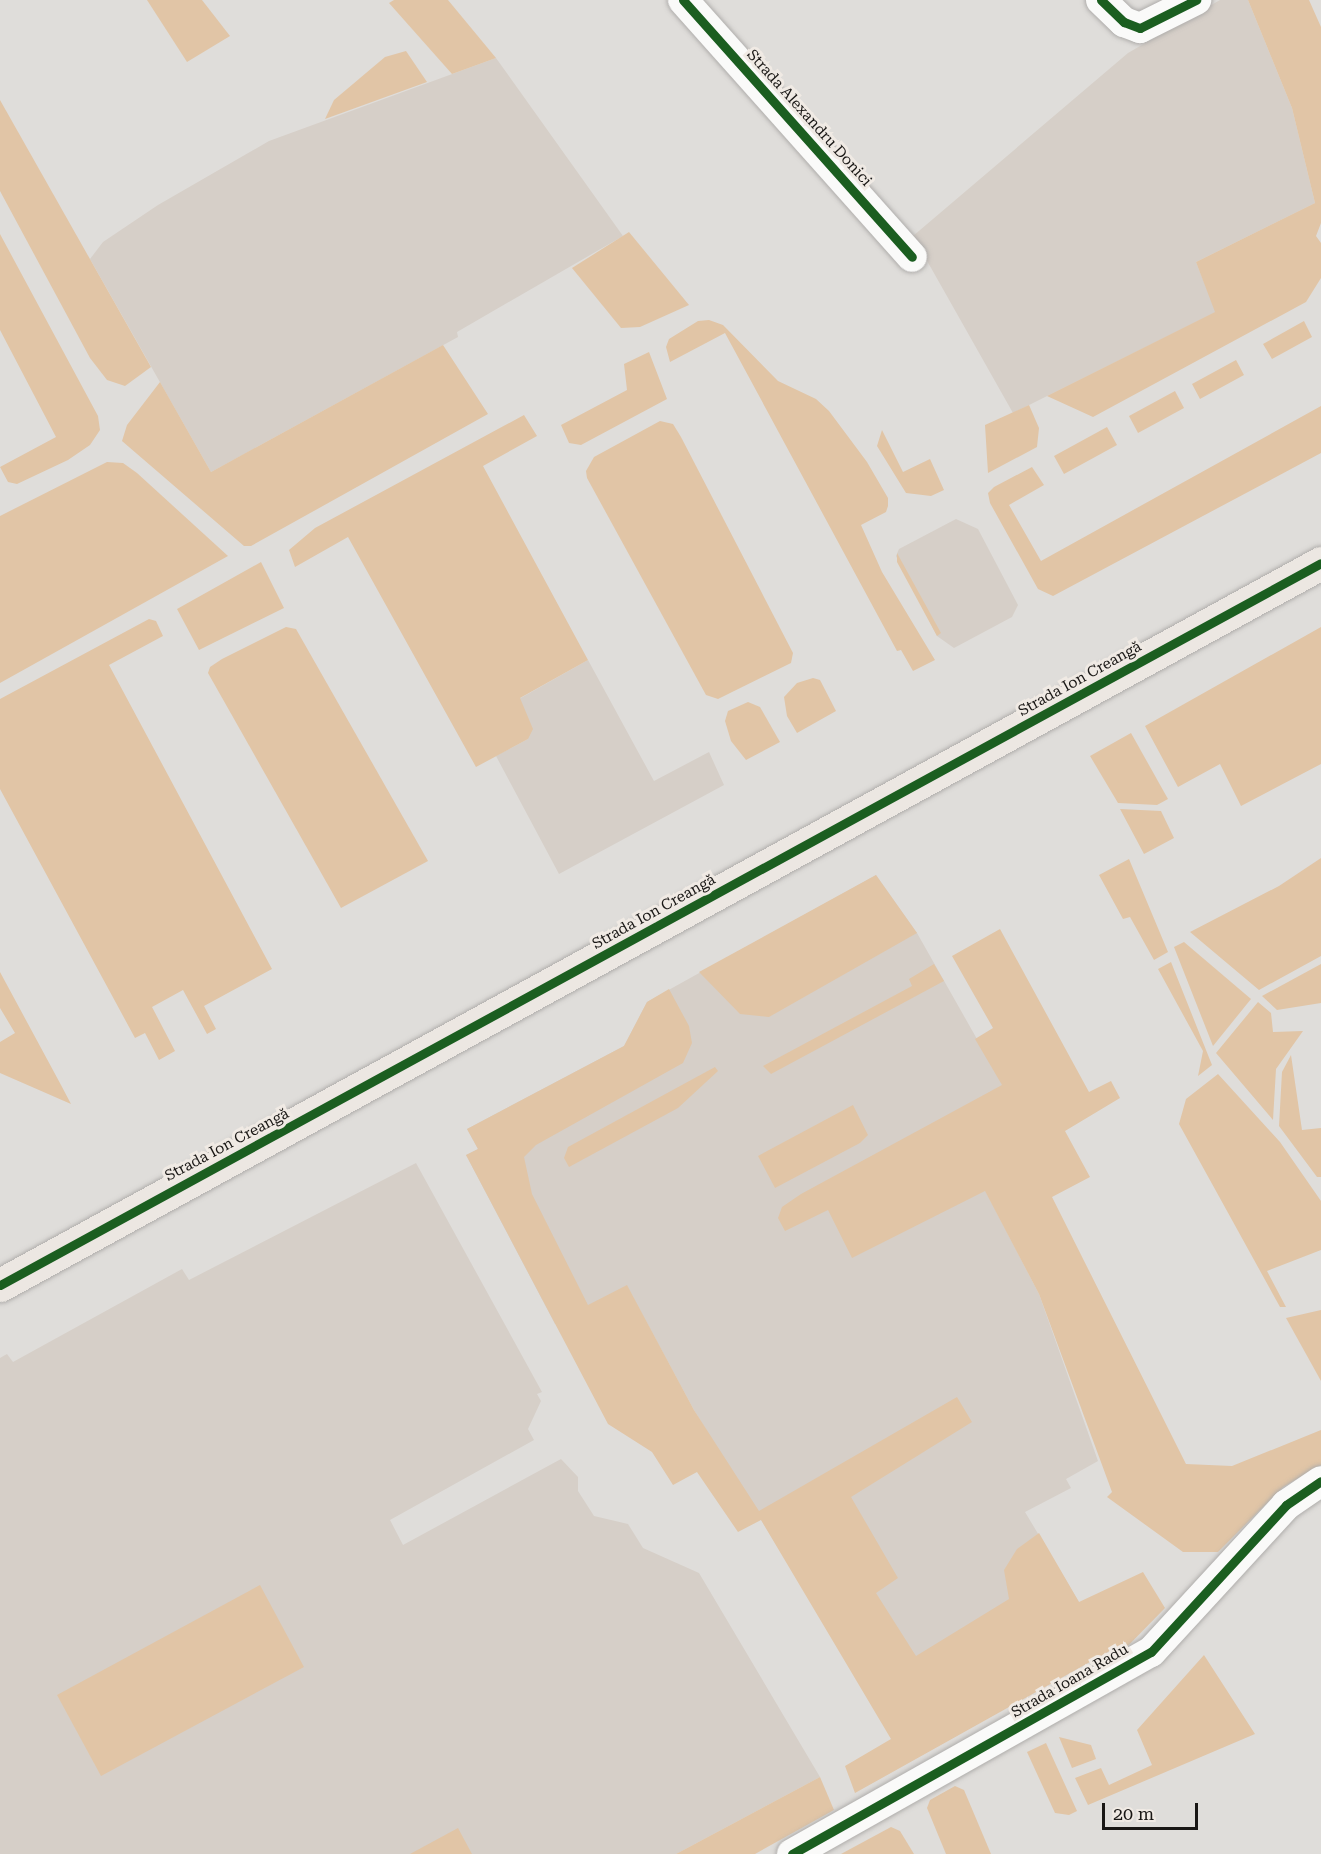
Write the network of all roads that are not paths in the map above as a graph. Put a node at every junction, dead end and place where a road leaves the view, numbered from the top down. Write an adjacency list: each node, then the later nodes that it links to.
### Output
1 (683, 0): 4 (street, Strada Alexandru Donici)
2 (1101, 0): 3 (street)
3 (1196, 0)
4 (912, 257)
5 (1321, 563): 6 (main road, Strada Ion Creangă)
6 (0, 1285)
7 (1321, 1481): 8 (street, Strada Ioana Radu)
8 (792, 1854)

